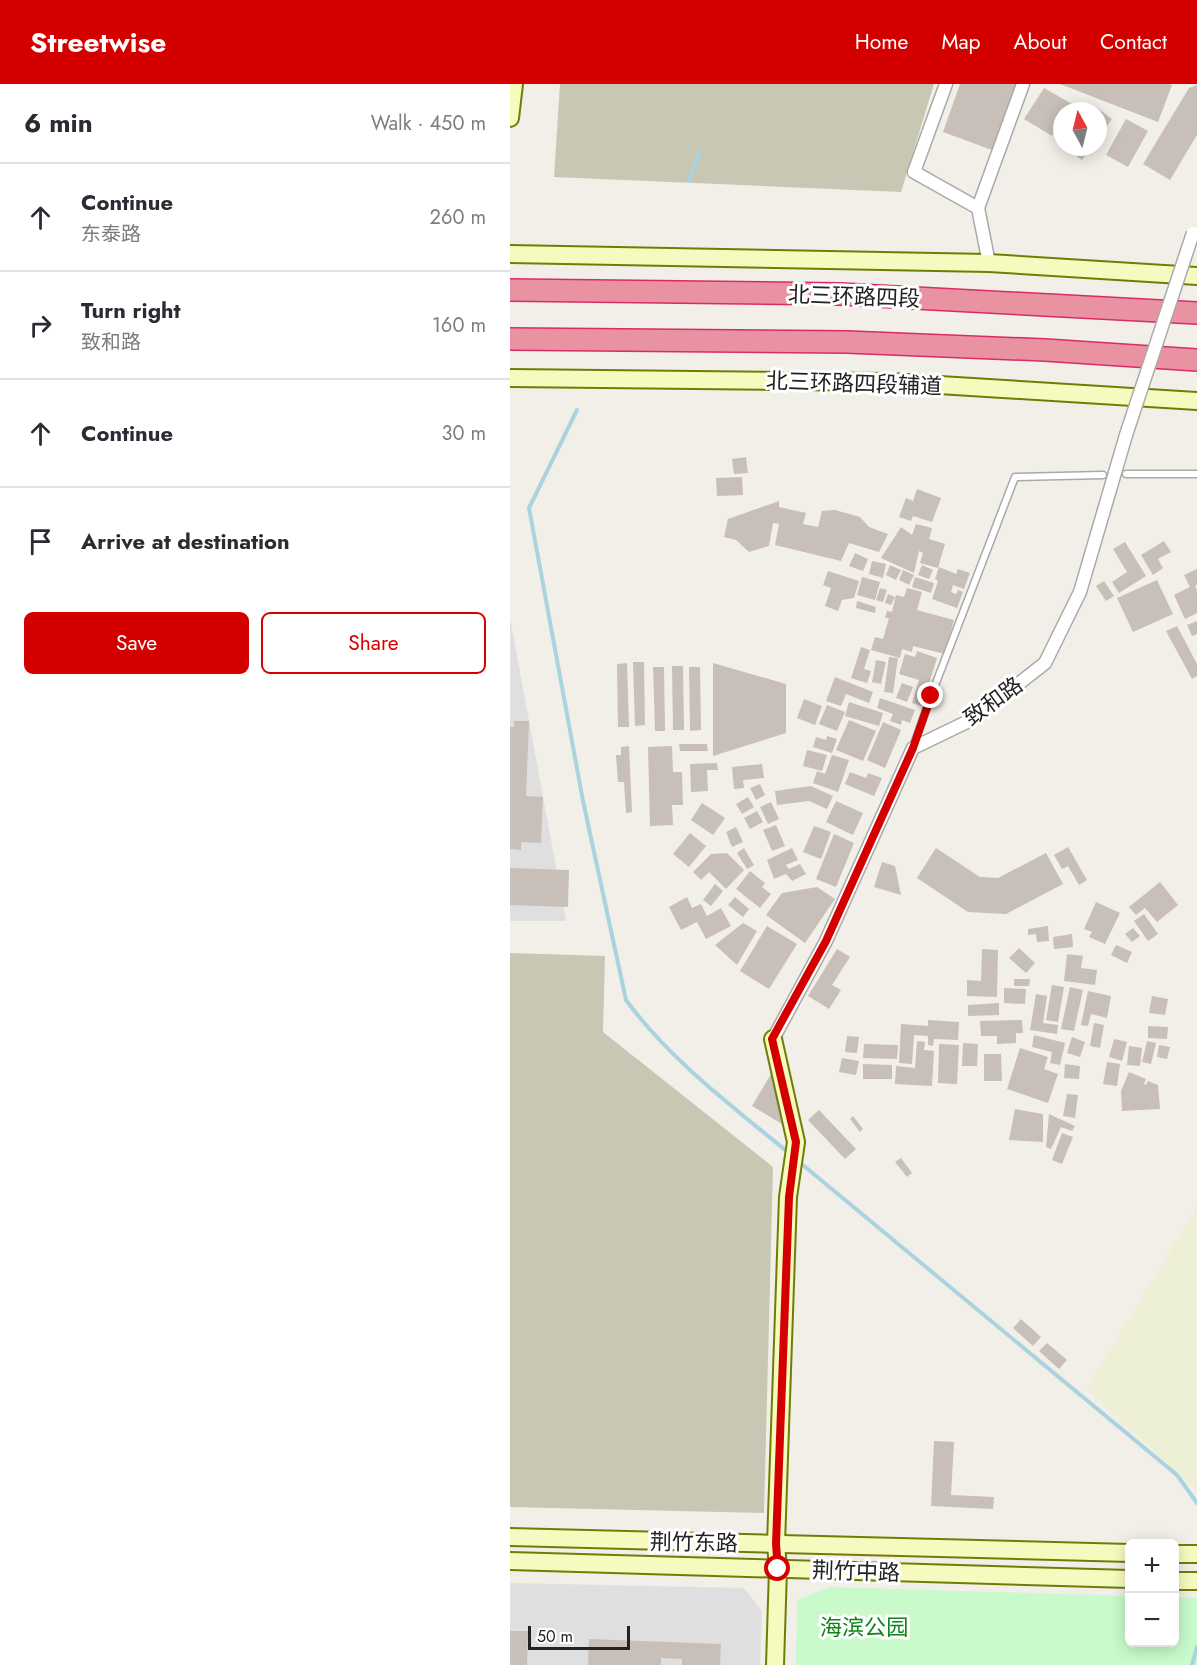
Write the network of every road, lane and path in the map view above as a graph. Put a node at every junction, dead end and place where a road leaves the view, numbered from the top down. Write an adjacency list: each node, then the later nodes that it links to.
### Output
1 (514, 84): 4 (main road)
2 (946, 84): 5 (street)
3 (1023, 84): 5 (street)
4 (510, 118)
5 (978, 208): 8 (street)
6 (1195, 229): 19 (street, 致和路, bridge)
7 (510, 254): 8 (main road)
8 (989, 263): 9 (main road)
9 (1197, 276)
10 (510, 290): 11 (highway, 北三环路四段)
11 (1197, 313)
12 (510, 339): 13 (highway, 北三环路四段)
13 (1197, 360)
14 (510, 378): 15 (main road, 北三环路四段辅道)
15 (1197, 401)
16 (1126, 474): 17 (lane)
17 (1197, 474)
18 (1103, 475): 19 (lane)
19 (913, 748): 20 (street)
20 (772, 1039): 22 (main road)
21 (510, 1537): 22 (main road, 荆竹东路)
22 (776, 1544): 23 (main road, 荆竹东路); 27 (main road)
23 (1125, 1553)
24 (1179, 1554): 25 (main road)
25 (1197, 1554)
26 (510, 1561): 27 (main road, 荆竹中路)
27 (778, 1569): 28 (main road, 荆竹中路); 31 (main road)
28 (1125, 1579)
29 (1179, 1581): 30 (main road)
30 (1197, 1581)
31 (775, 1665)

